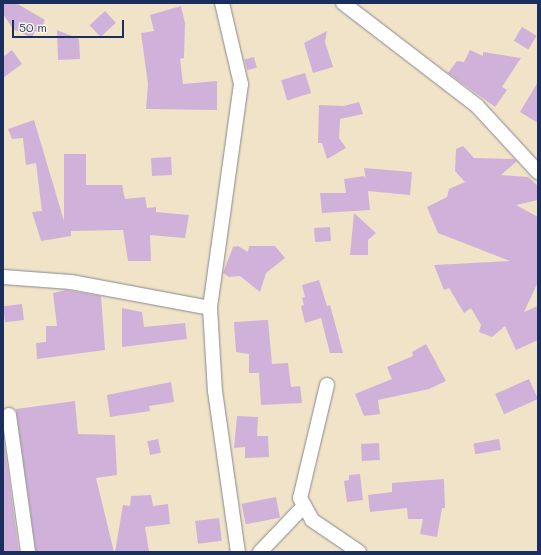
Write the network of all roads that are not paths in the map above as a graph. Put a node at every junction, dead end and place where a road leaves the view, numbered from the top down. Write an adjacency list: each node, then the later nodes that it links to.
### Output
1 (222, 3): 5 (street)
2 (343, 3): 3 (street)
3 (538, 172)
4 (3, 276): 5 (street)
5 (210, 308): 10 (street)
6 (327, 386): 8 (street)
7 (9, 415): 9 (street)
8 (304, 506): 11 (street); 12 (street)
9 (28, 552)
10 (238, 552)
11 (260, 552)
12 (359, 552)

